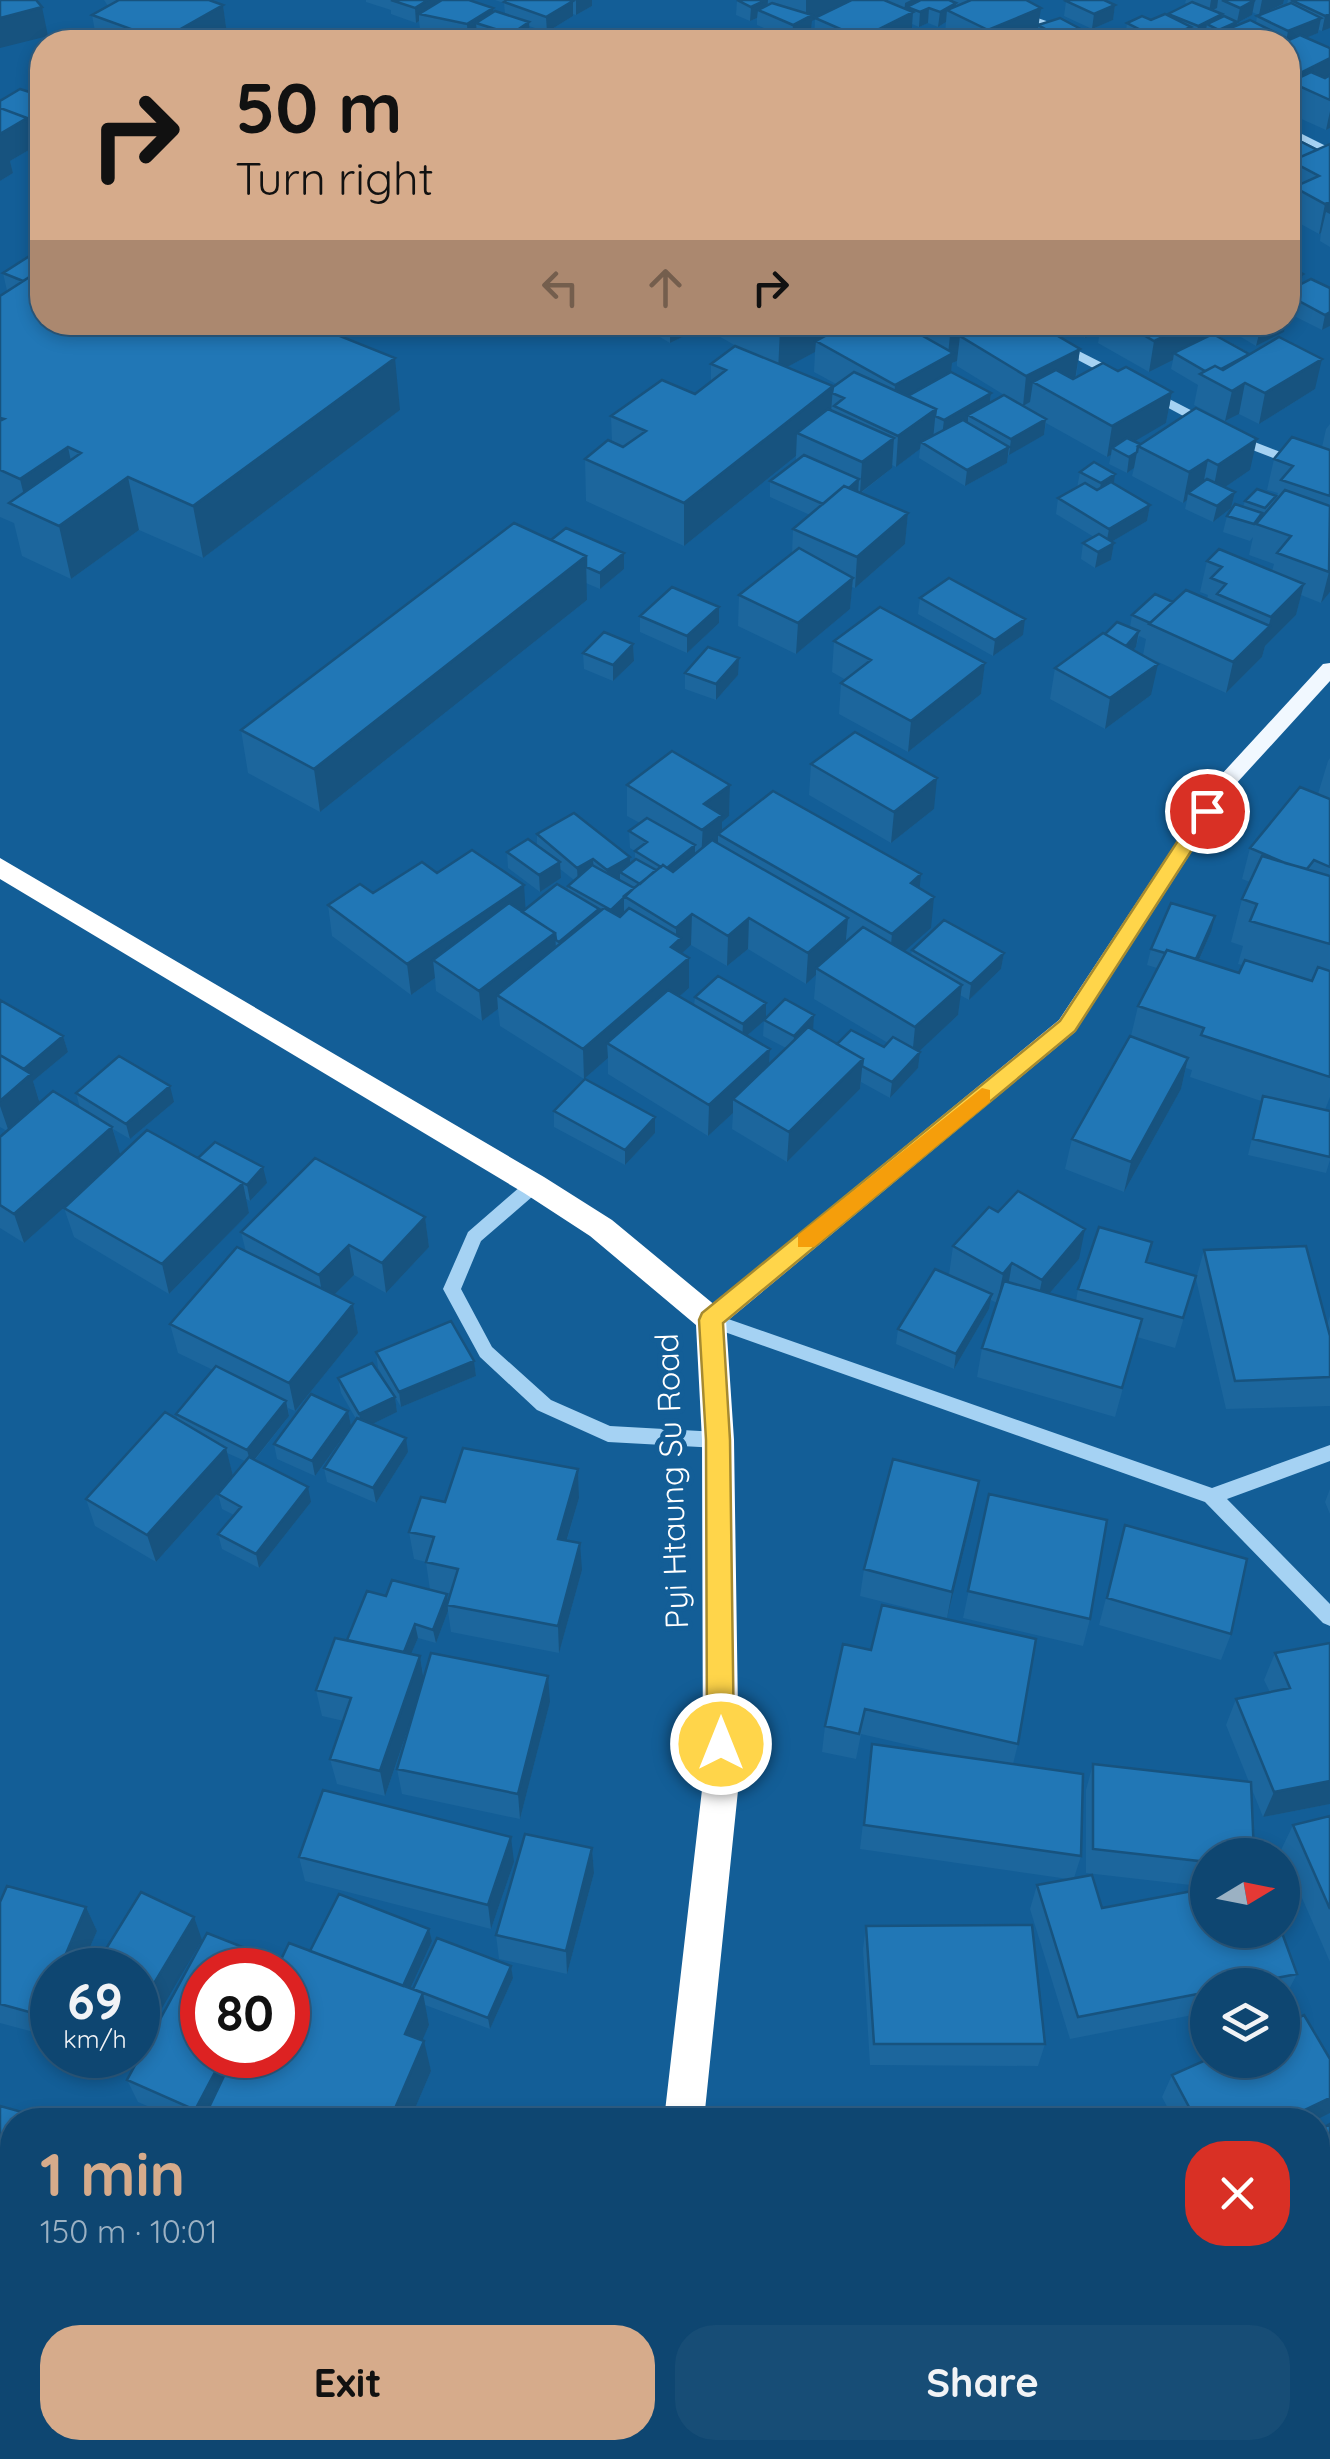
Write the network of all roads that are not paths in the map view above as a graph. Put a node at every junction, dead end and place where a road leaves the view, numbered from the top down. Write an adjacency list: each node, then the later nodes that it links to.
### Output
1 (976, 0): 2 (street)
2 (1066, 30)
3 (1300, 136): 4 (street)
4 (1330, 152)
5 (1051, 340): 6 (street)
6 (1330, 476)
7 (1330, 669): 10 (main road)
8 (0, 866): 9 (highway, Pyi Htaung Su Road)
9 (534, 1185): 10 (highway, Pyi Htaung Su Road); 11 (street)
10 (711, 1320): 11 (highway, Pyi Htaung Su Road); 13 (street)
11 (718, 1440): 15 (highway, Pyi Htaung Su Road)
12 (1330, 1453): 13 (street)
13 (1212, 1496): 14 (street)
14 (1330, 1617)
15 (685, 2108)

